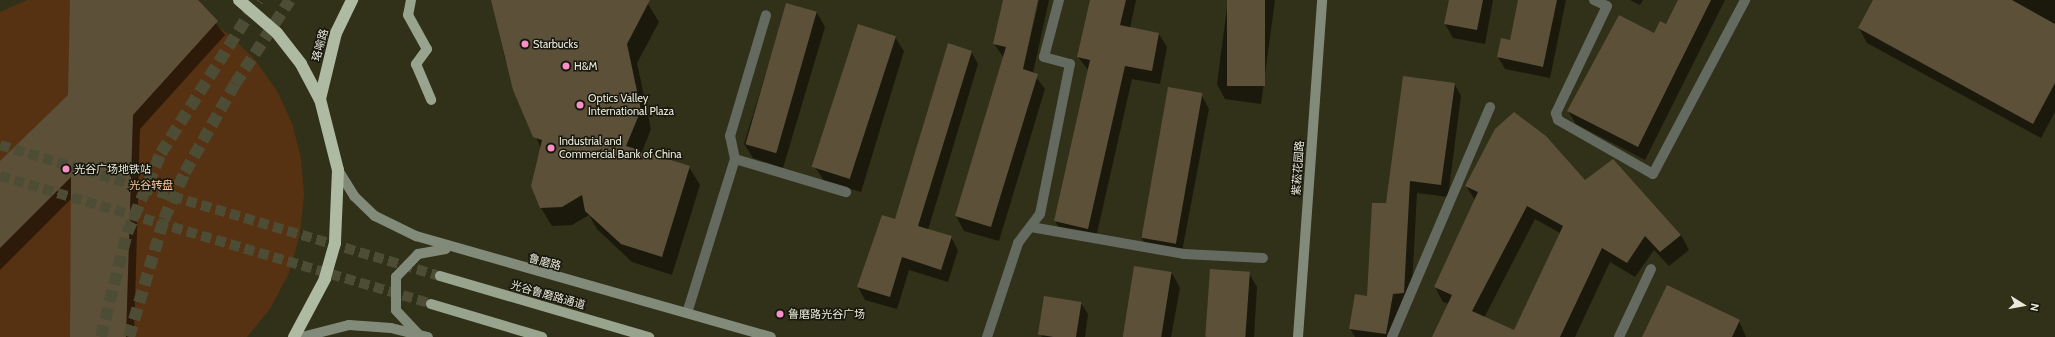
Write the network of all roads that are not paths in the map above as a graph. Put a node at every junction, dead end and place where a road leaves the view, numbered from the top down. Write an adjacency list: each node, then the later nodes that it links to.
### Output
1 (239, 0): 9 (highway)
2 (352, 0): 9 (highway, 珞喻路)
3 (411, 0): 10 (main road)
4 (1059, 0): 15 (street)
5 (1322, 0): 29 (main road, 紫菘花园路)
6 (1594, 0): 7 (street)
7 (1744, 0)
8 (766, 15): 12 (street)
9 (320, 99): 13 (highway)
10 (431, 100)
11 (1490, 107): 30 (street)
12 (735, 159): 14 (street); 21 (street)
13 (338, 170): 16 (main road, 鲁磨路); 23 (highway)
14 (846, 192)
15 (1031, 227): 17 (street); 28 (street)
16 (454, 249): 21 (main road, 鲁磨路); 22 (main road)
17 (1263, 258)
18 (1651, 268): 31 (street)
19 (440, 276): 26 (main road, 光谷鲁磨路通道)
20 (431, 304): 25 (main road)
21 (686, 313): 27 (main road, 鲁磨路)
22 (424, 336): 24 (main road)
23 (294, 337)
24 (302, 337)
25 (542, 337)
26 (650, 337)
27 (771, 337)
28 (988, 337)
29 (1298, 337)
30 (1392, 337)
31 (1619, 337)

